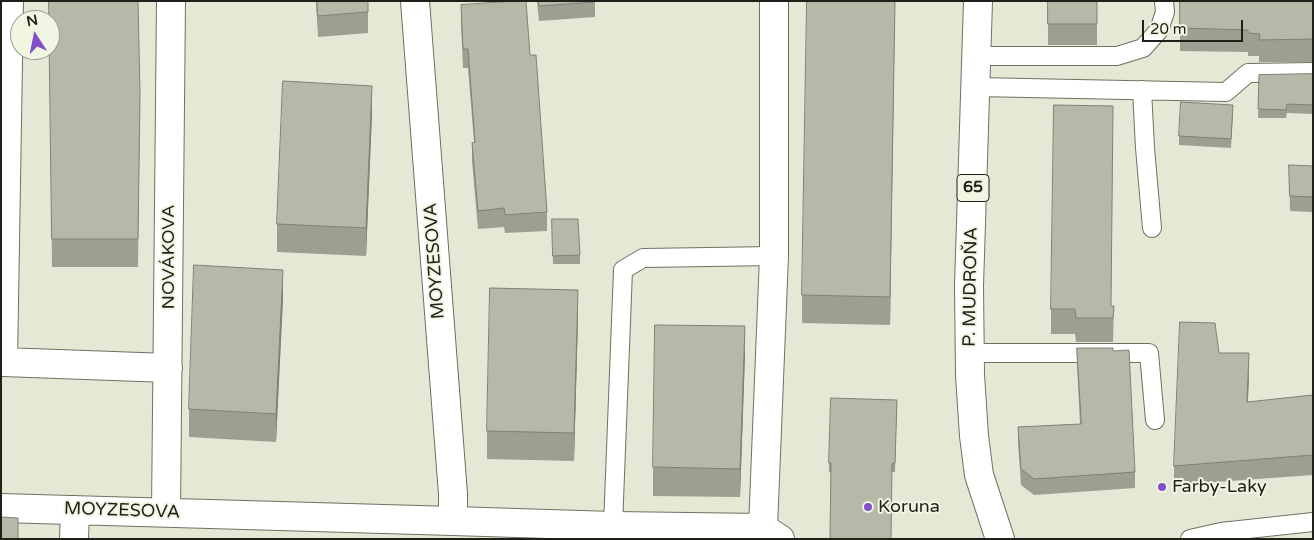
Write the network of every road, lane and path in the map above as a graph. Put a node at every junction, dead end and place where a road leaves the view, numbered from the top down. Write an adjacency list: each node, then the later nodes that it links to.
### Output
1 (9, 1): 14 (street)
2 (171, 1): 14 (street, NOVÁKOVA)
3 (415, 1): 19 (street, MOYZESOVA)
4 (774, 1): 12 (street)
5 (978, 1): 7 (street, P. MUDROŇA / 65)
6 (1164, 1): 7 (lane)
7 (977, 56): 9 (street, P. MUDROŇA / 65)
8 (1313, 72): 10 (lane)
9 (976, 87): 10 (lane); 13 (street, P. MUDROŇA / 65)
10 (1142, 90): 11 (lane)
11 (1152, 228)
12 (774, 256): 21 (lane); 22 (street)
13 (970, 353): 15 (lane); 24 (street, P. MUDROŇA / 65)
14 (168, 368): 18 (street, NOVÁKOVA)
15 (1155, 420)
16 (1, 508): 17 (street, MOYZESOVA)
17 (75, 510): 18 (street, MOYZESOVA); 23 (street)
18 (166, 512): 19 (street, MOYZESOVA)
19 (453, 521): 21 (street, MOYZESOVA)
20 (1313, 522): 25 (lane)
21 (613, 526): 22 (street, MOYZESOVA)
22 (771, 534)
23 (74, 539)
24 (1000, 539)
25 (1190, 539)

